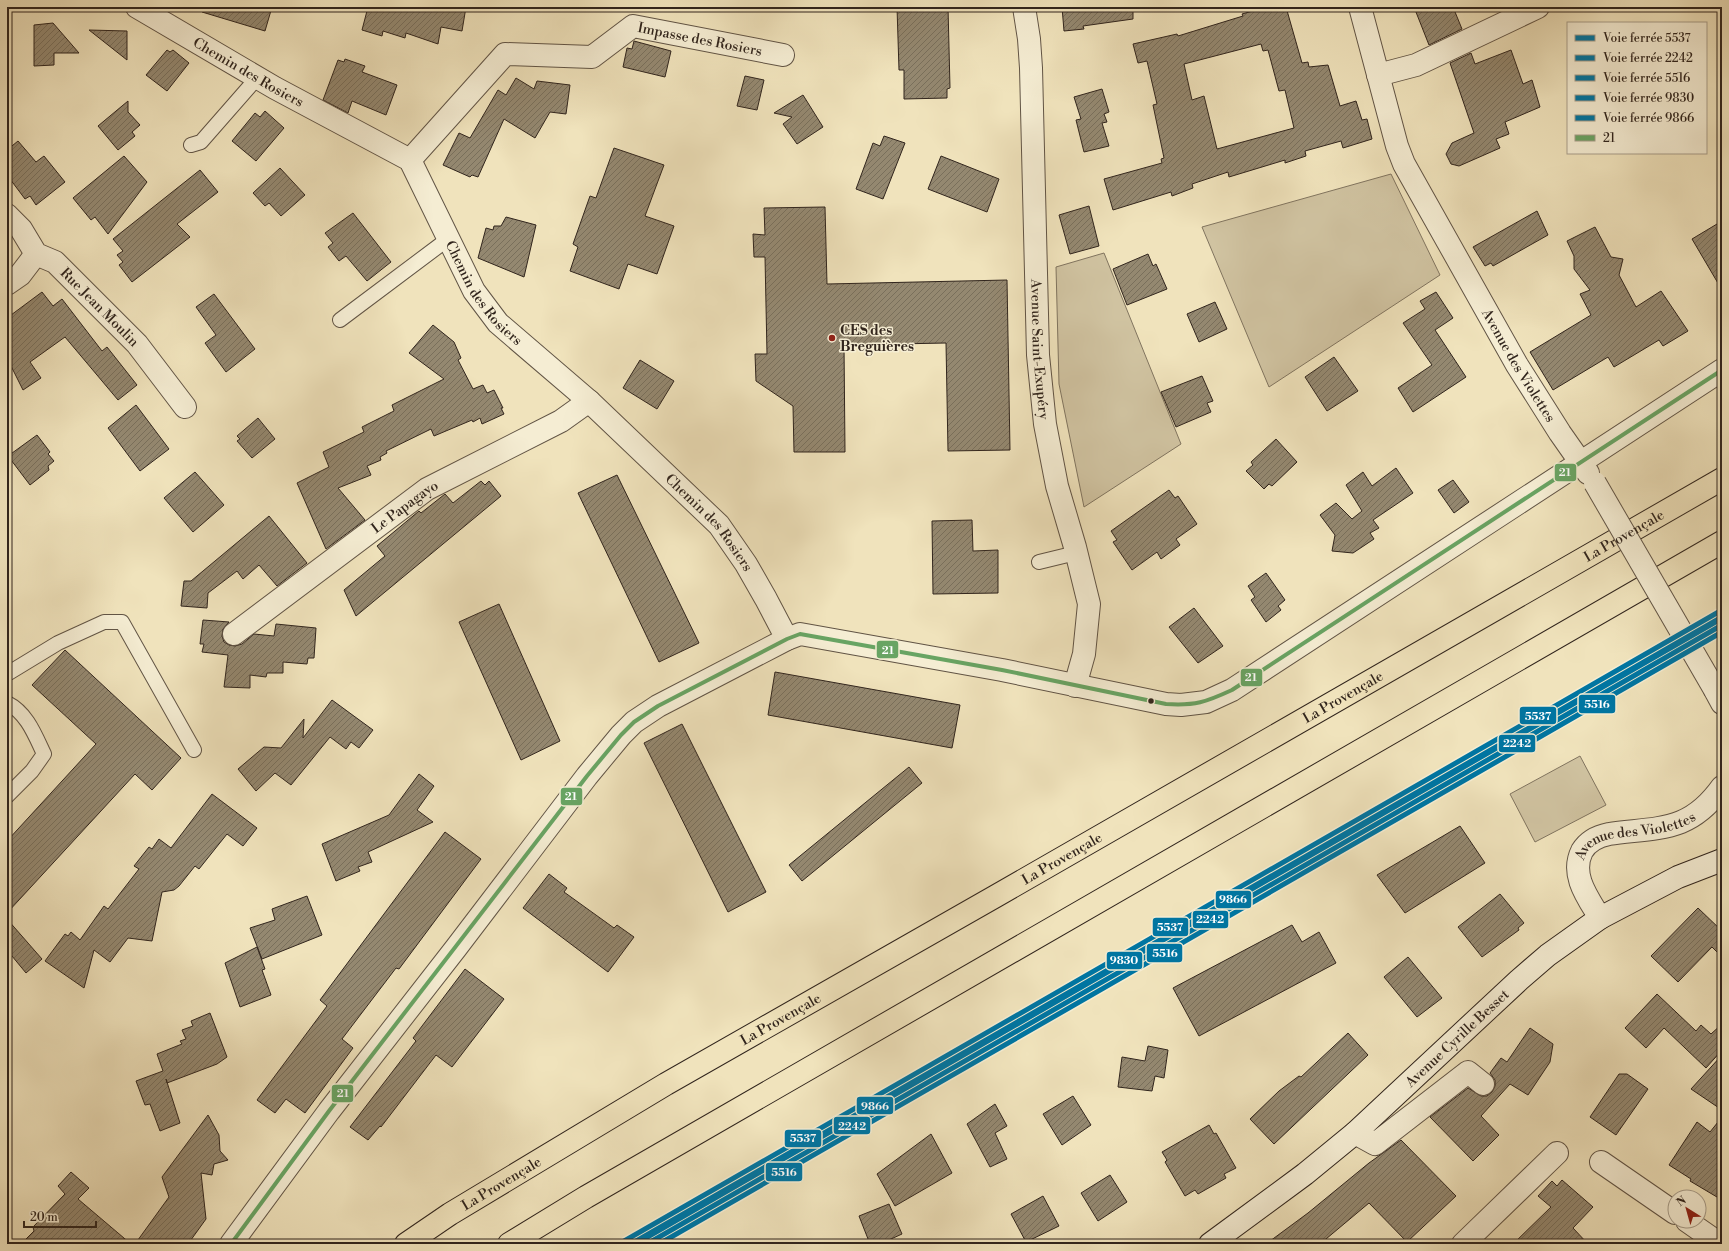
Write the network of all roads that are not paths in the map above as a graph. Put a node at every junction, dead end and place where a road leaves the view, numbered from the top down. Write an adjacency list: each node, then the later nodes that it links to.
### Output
1 (137, 7): 7 (street, Chemin des Rosiers)
2 (1024, 7): 21 (street, Avenue Saint-Exupéry)
3 (1360, 7): 6 (street, Avenue des Violettes)
4 (1538, 7): 6 (street)
5 (782, 55): 9 (street, Impasse des Rosiers)
6 (1378, 75): 18 (street, Avenue des Violettes)
7 (257, 78): 8 (lane); 9 (street, Chemin des Rosiers)
8 (191, 145)
9 (410, 160): 11 (street, Chemin des Rosiers)
10 (7, 216): 12 (street)
11 (448, 239): 14 (lane); 16 (street, Chemin des Rosiers)
12 (36, 254): 13 (street); 17 (street, Rue Jean Moulin)
13 (7, 284)
14 (340, 320)
15 (1722, 370): 18 (street)
16 (589, 401): 23 (street, Le Papagayo); 24 (street, Chemin des Rosiers)
17 (185, 407)
18 (1580, 462): 26 (street); 27 (street, Avenue des Violettes, bridge)
19 (1722, 478): 41 (highway, La Provençale)
20 (1722, 542): 42 (highway)
21 (1076, 550): 22 (lane); 26 (street, Avenue Saint-Exupéry)
22 (1039, 562)
23 (234, 634)
24 (787, 639): 26 (street); 40 (street)
25 (7, 674): 29 (lane)
26 (1076, 686)
27 (1718, 697)
28 (7, 703): 31 (lane)
29 (194, 750)
30 (1722, 786): 33 (street, Avenue des Violettes)
31 (7, 796)
32 (1718, 866): 33 (street, Avenue Cyrille Besset)
33 (1600, 918): 35 (street, Avenue Cyrille Besset)
34 (1483, 1084): 35 (street)
35 (1355, 1133): 43 (street, Avenue Cyrille Besset)
36 (1557, 1153): 44 (street)
37 (1601, 1162): 38 (street)
38 (1667, 1207)
39 (1698, 1229): 45 (street)
40 (231, 1244)
41 (406, 1244)
42 (509, 1244)
43 (1210, 1244)
44 (1463, 1244)
45 (1720, 1244)

